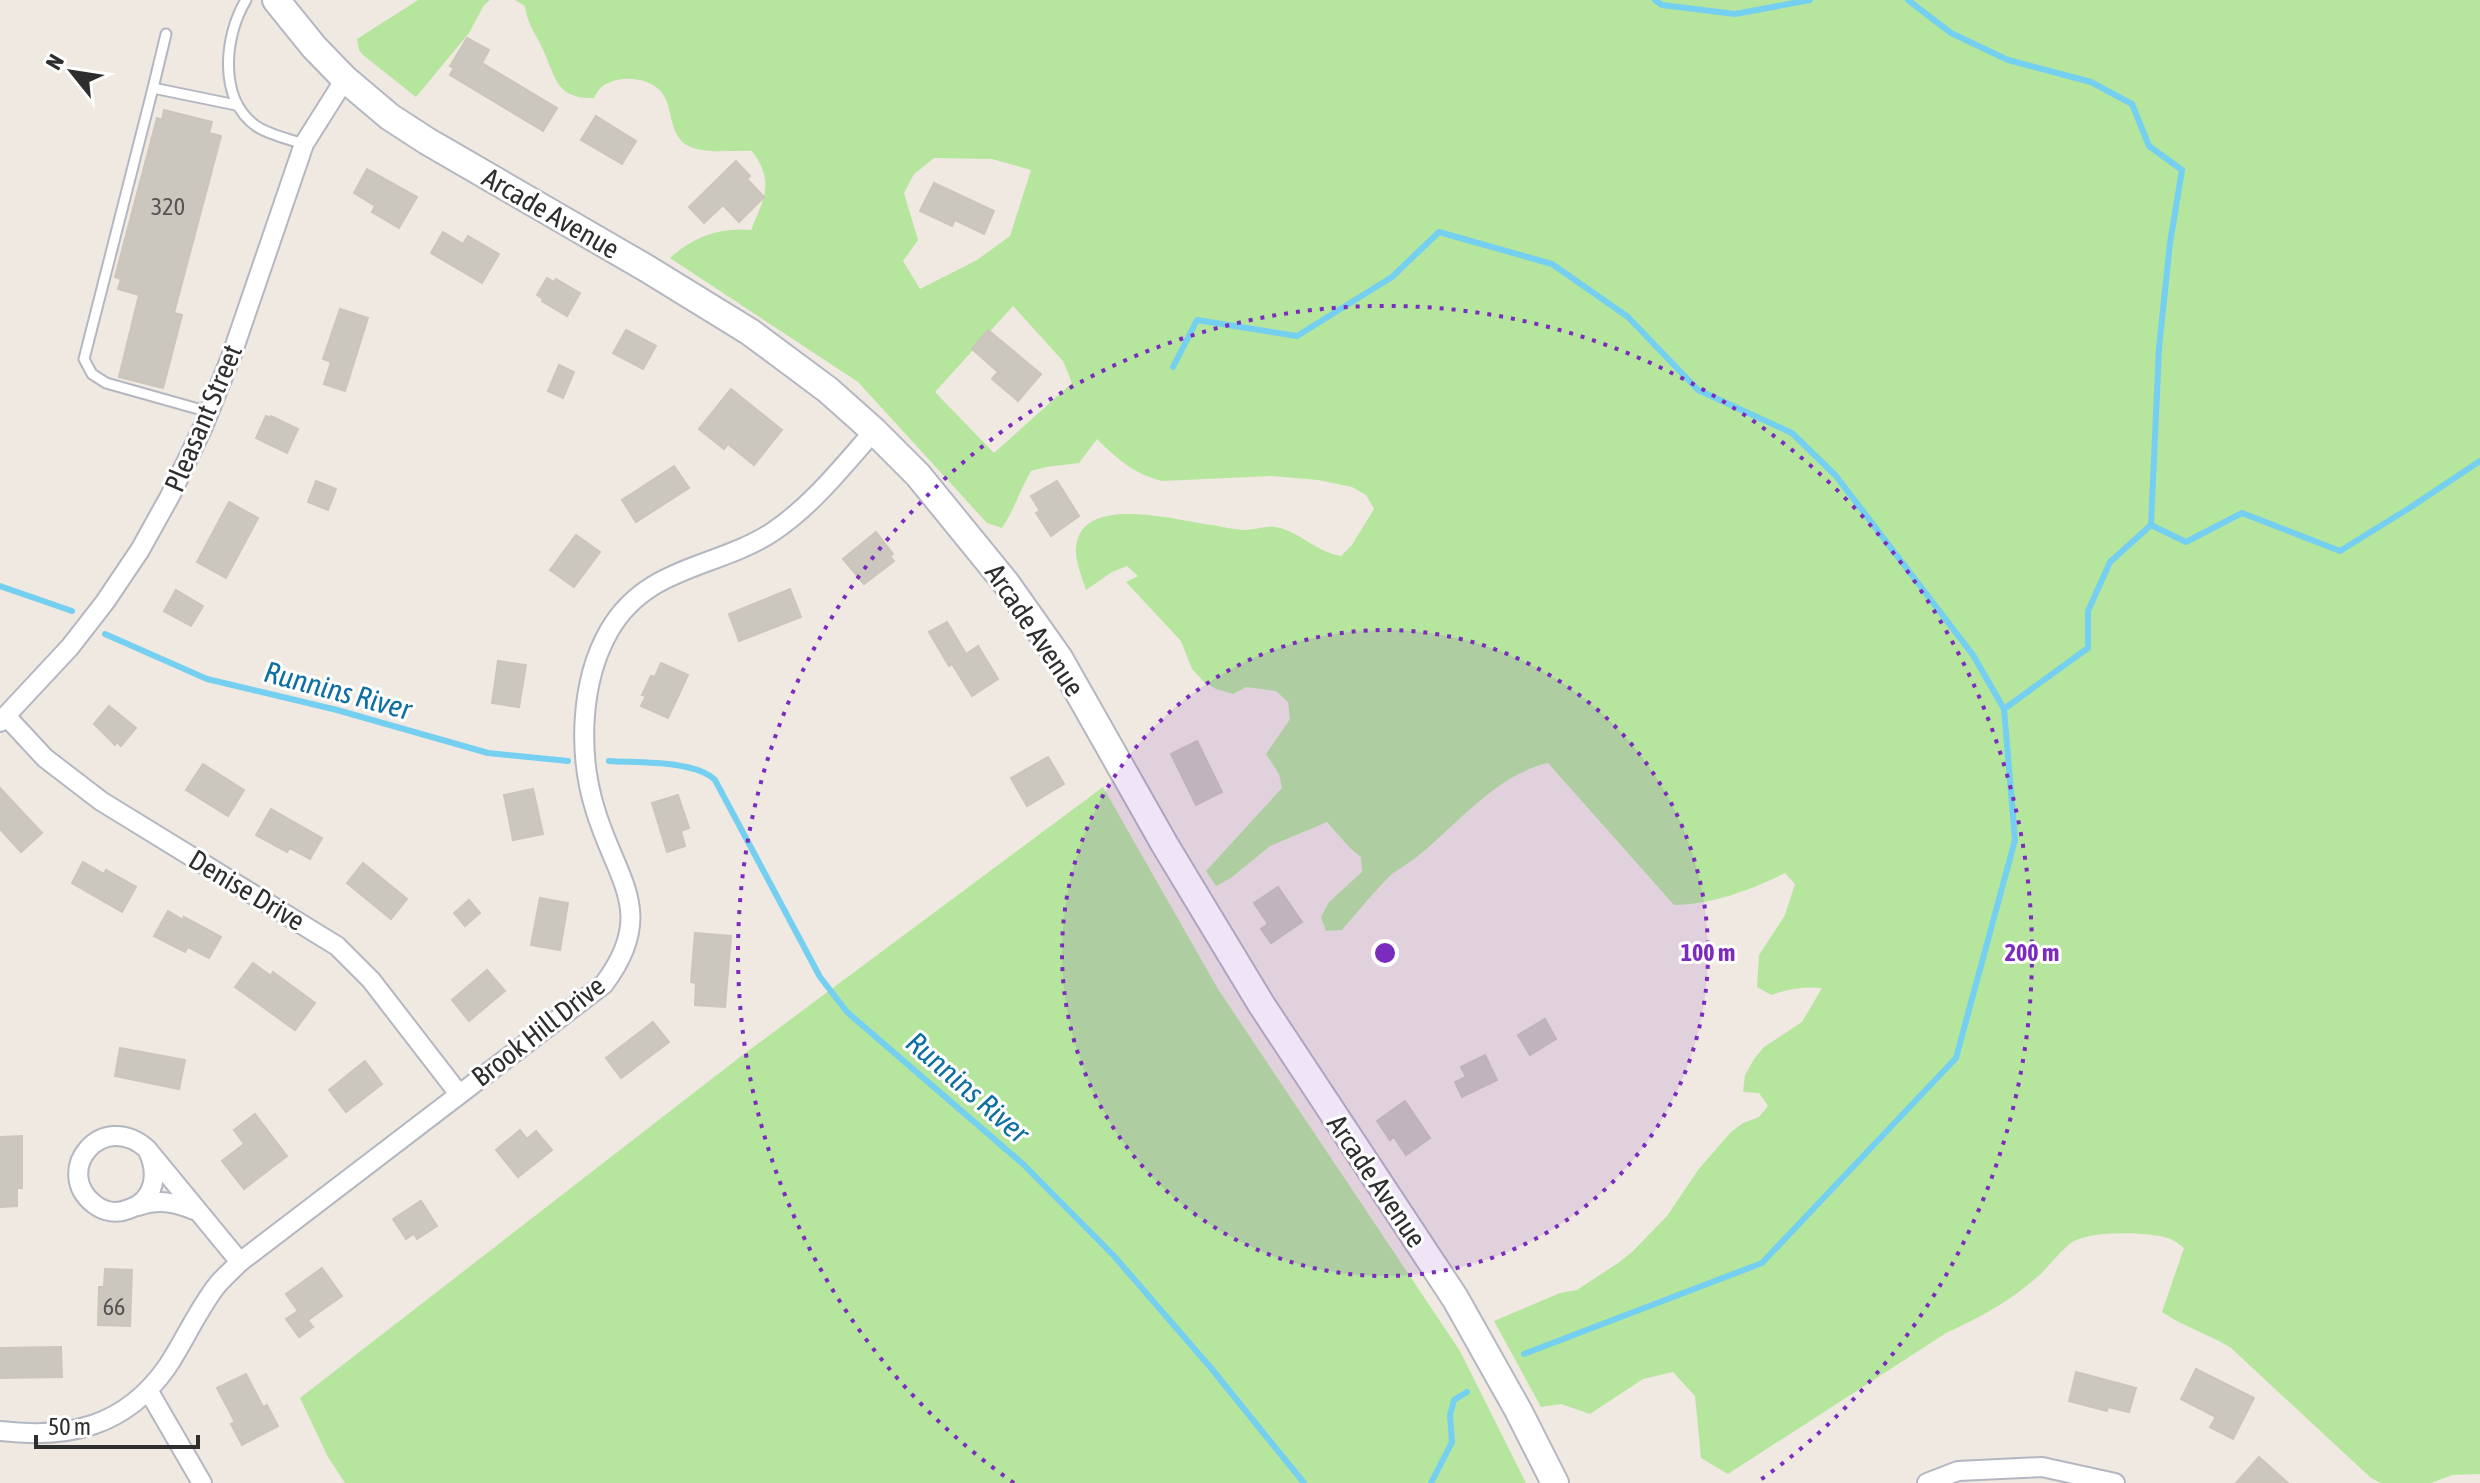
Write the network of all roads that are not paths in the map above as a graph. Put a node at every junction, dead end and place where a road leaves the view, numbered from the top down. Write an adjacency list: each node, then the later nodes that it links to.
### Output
1 (246, 0): 6 (lane)
2 (276, 0): 4 (main road, Arcade Avenue)
3 (166, 34): 5 (lane)
4 (345, 79): 7 (street, Pleasant Street); 9 (main road, Arcade Avenue)
5 (153, 88): 6 (lane); 8 (lane)
6 (236, 105): 7 (lane)
7 (304, 144): 8 (street, Pleasant Street)
8 (209, 412): 10 (street, Pleasant Street)
9 (874, 431): 11 (street, Brook Hill Drive); 19 (main road, Arcade Avenue)
10 (3, 719): 11 (street, Denise Drive)
11 (459, 1094): 15 (street, Brook Hill Drive)
12 (147, 1149): 13 (street); 13 (street); 14 (street)
13 (136, 1207): 14 (street)
14 (198, 1212): 15 (street)
15 (240, 1262): 16 (street, Brook Hill Drive)
16 (148, 1390): 17 (street, Brook Hill Drive); 18 (street)
17 (0, 1431)
18 (202, 1483)
19 (1555, 1483)
20 (1927, 1483): 21 (street)
21 (2115, 1483)

